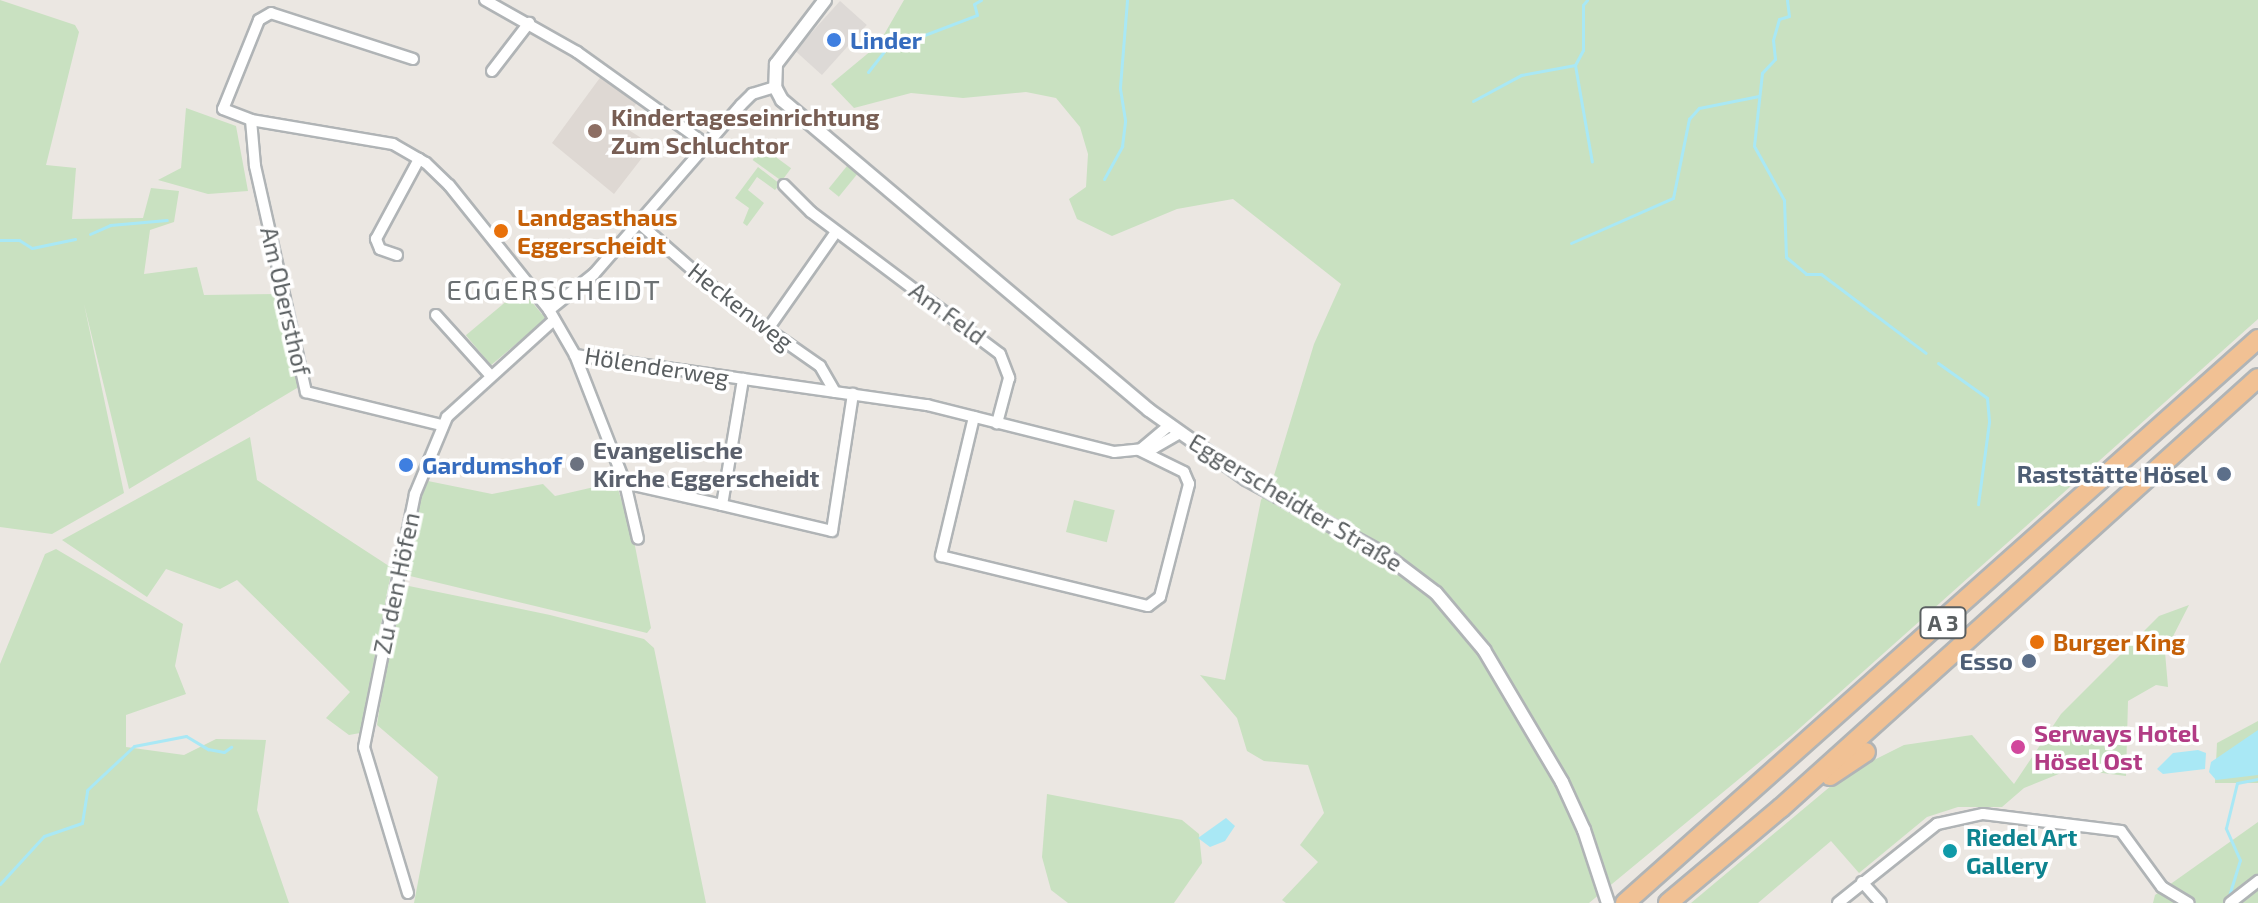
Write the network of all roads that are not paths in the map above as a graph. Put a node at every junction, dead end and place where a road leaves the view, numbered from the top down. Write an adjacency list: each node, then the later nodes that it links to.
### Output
1 (485, 0): 3 (street)
2 (825, 0): 6 (street)
3 (529, 23): 5 (street); 8 (street)
4 (413, 59): 7 (street, Hölenderweg)
5 (492, 71)
6 (775, 87): 8 (street, Zu den Höfen); 27 (street, Eggerscheidter Straße)
7 (251, 120): 9 (street, Hölenderweg); 26 (street, Am Obersthof)
8 (707, 145): 11 (street, Zu den Höfen)
9 (419, 159): 13 (street); 15 (street, Hölenderweg)
10 (784, 185): 12 (street, Am Feld)
11 (640, 224): 15 (street, Zu den Höfen); 16 (street, Heckenweg)
12 (836, 232): 16 (street); 25 (street, Am Feld)
13 (397, 255)
14 (436, 315): 19 (street)
15 (551, 315): 18 (street, Hölenderweg); 19 (street, Zu den Höfen)
16 (768, 329): 22 (street, Heckenweg)
17 (2258, 339): 38 (highway, A 3)
18 (575, 355): 21 (street, Hölenderweg); 29 (street)
19 (491, 376): 26 (street, Zu den Höfen)
20 (2258, 378): 33 (highway, A 3)
21 (743, 379): 22 (street, Hölenderweg); 30 (street)
22 (835, 392): 23 (street, Hölenderweg)
23 (853, 394): 24 (street, Hölenderweg); 30 (street)
24 (974, 417): 25 (street, Hölenderweg); 28 (street)
25 (997, 423): 28 (street, Hölenderweg)
26 (441, 425): 36 (street, Zu den Höfen)
27 (1175, 429): 28 (street, Hölenderweg); 37 (street, Eggerscheidter Straße)
28 (1139, 450)
29 (625, 483): 30 (street); 31 (street)
30 (722, 505)
31 (638, 539)
32 (1866, 752): 33 (highway)
33 (1781, 808): 39 (highway, A 3)
34 (1862, 882): 40 (street); 41 (street); 42 (street)
35 (2255, 883): 43 (street)
36 (408, 893)
37 (1608, 903)
38 (1625, 903)
39 (1668, 903)
40 (1838, 903)
41 (1881, 903)
42 (2189, 903)
43 (2230, 903)

